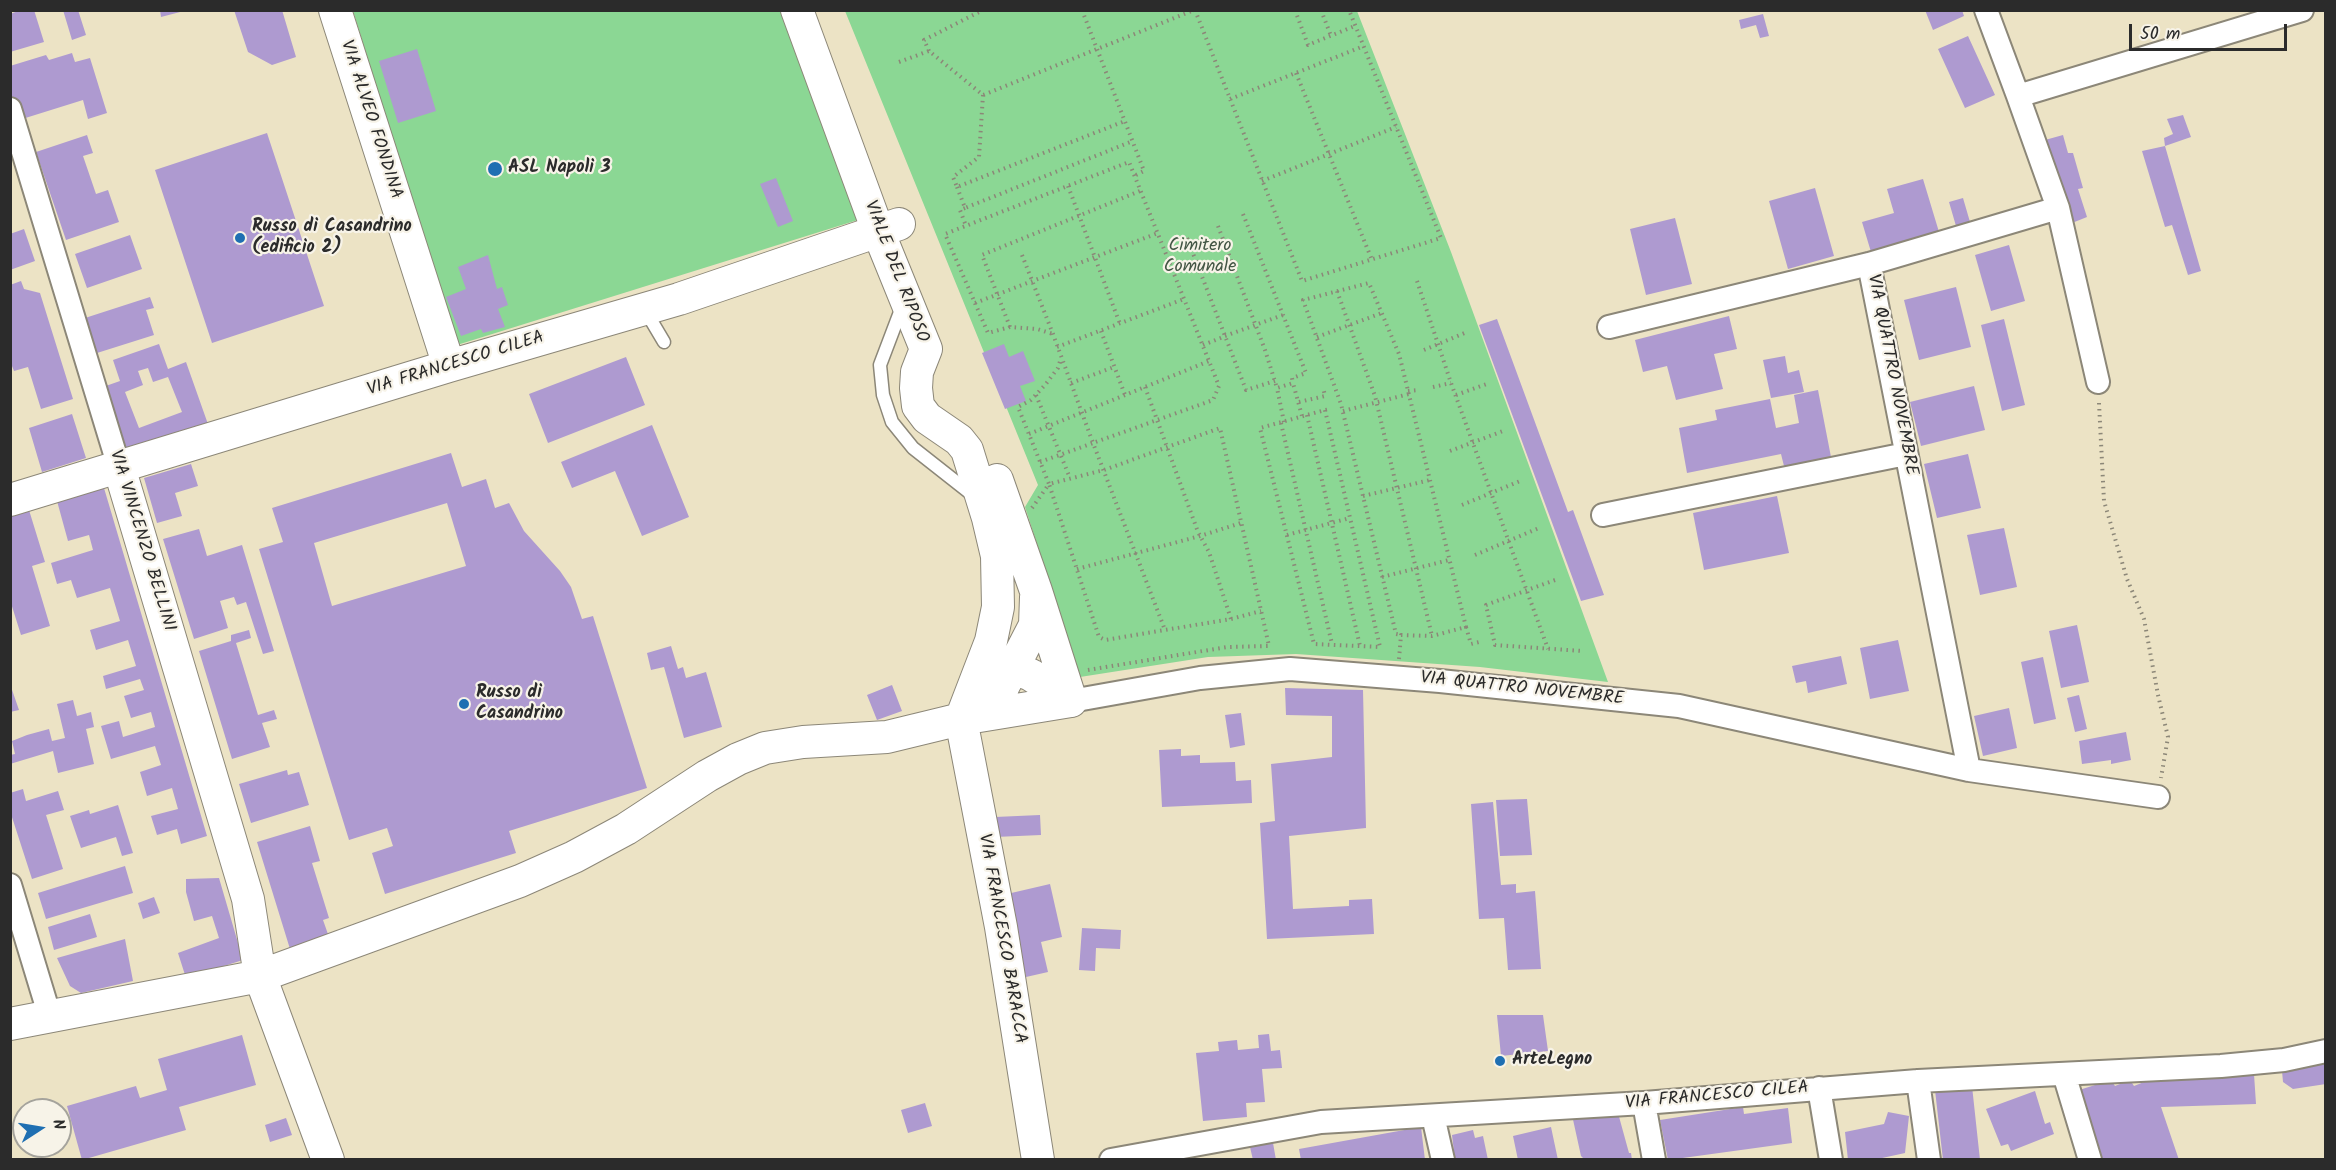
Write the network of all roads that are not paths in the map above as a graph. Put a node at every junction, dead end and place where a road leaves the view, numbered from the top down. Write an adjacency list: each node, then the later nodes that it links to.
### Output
1 (335, 10): 14 (street, VIA ALVEO FONDINA)
2 (797, 10): 9 (street, VIALE DEL RIPOSO)
3 (817, 10): 9 (street, VIALE DEL RIPOSO)
4 (1986, 10): 6 (street)
5 (2302, 10): 6 (street)
6 (2018, 96): 8 (street)
7 (10, 109): 17 (street, VIA VINCENZO BELLINI)
8 (2058, 208): 10 (street, VIA QUATTRO NOVEMBRE); 15 (street)
9 (889, 227): 11 (street, VIA FRANCESCO CILEA); 20 (street, VIALE DEL RIPOSO); 21 (street, VIALE DEL RIPOSO)
10 (1869, 264): 12 (street, VIA QUATTRO NOVEMBRE); 16 (street, VIA QUATTRO NOVEMBRE)
11 (645, 309): 13 (lane); 14 (street, VIA FRANCESCO CILEA)
12 (1609, 327)
13 (664, 342)
14 (449, 366): 17 (street, VIA FRANCESCO CILEA)
15 (2098, 382)
16 (1906, 454): 19 (street); 26 (street, VIA QUATTRO NOVEMBRE)
17 (119, 467): 18 (street, VIA FRANCESCO CILEA); 29 (street, VIA VINCENZO BELLINI)
18 (10, 500)
19 (1603, 515)
20 (1036, 591): 22 (street, VIALE DEL RIPOSO); 24 (street, VIALE DEL RIPOSO)
21 (994, 625): 22 (street); 23 (street, VIALE DEL RIPOSO)
22 (1019, 655): 23 (street); 24 (street); 25 (street, VIALE DEL RIPOSO)
23 (982, 661): 25 (street, VIALE DEL RIPOSO)
24 (1071, 701): 25 (street); 26 (street, VIA QUATTRO NOVEMBRE)
25 (975, 717): 29 (street); 39 (street, VIA FRANCESCO BARACCA)
26 (1969, 770): 27 (street, VIA QUATTRO NOVEMBRE)
27 (2158, 797)
28 (10, 885): 30 (street)
29 (260, 976): 30 (street); 38 (street, VIA VINCENZO BELLINI)
30 (50, 1017): 31 (street)
31 (10, 1024)
32 (2325, 1051): 33 (street, VIA FRANCESCO CILEA)
33 (2064, 1074): 34 (street, VIA FRANCESCO CILEA); 45 (street)
34 (1918, 1081): 35 (street, VIA FRANCESCO CILEA); 44 (street)
35 (1818, 1088): 36 (street, VIA FRANCESCO CILEA); 43 (street)
36 (1644, 1103): 37 (street, VIA FRANCESCO CILEA); 42 (street)
37 (1433, 1116): 40 (street, VIA FRANCESCO CILEA); 41 (street)
38 (328, 1160)
39 (1038, 1160)
40 (1111, 1160)
41 (1443, 1160)
42 (1654, 1160)
43 (1831, 1160)
44 (1929, 1160)
45 (2090, 1160)

